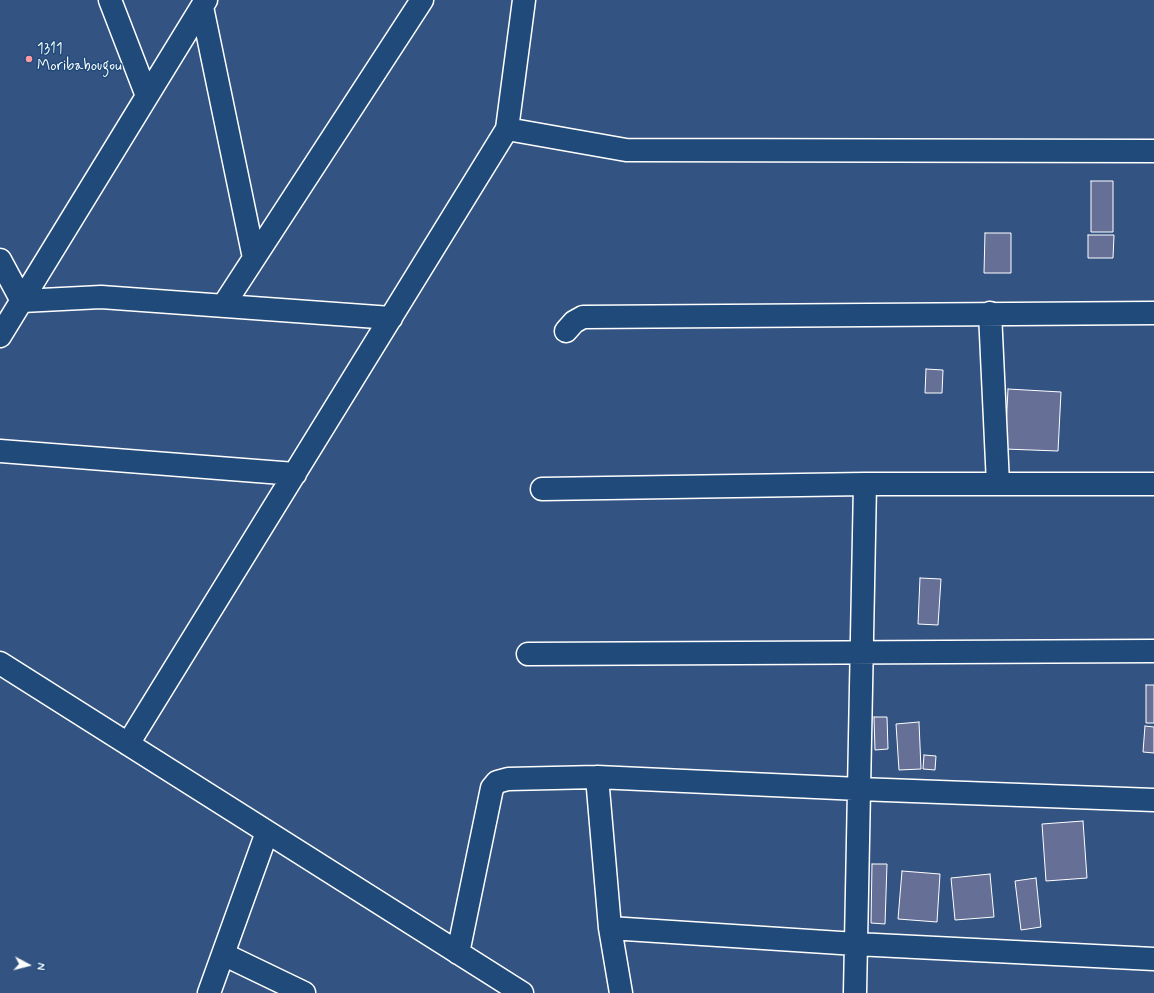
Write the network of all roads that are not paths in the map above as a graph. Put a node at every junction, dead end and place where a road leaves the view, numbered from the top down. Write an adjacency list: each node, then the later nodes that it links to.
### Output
1 (110, 0): 5 (street)
2 (422, 0): 8 (street)
3 (524, 0): 6 (street)
4 (204, 4): 5 (street); 8 (street)
5 (147, 96): 10 (street)
6 (507, 129): 7 (street); 14 (street)
7 (1154, 151)
8 (254, 258): 11 (street)
9 (0, 260): 10 (street)
10 (22, 301): 11 (street); 16 (street)
11 (223, 306): 14 (street)
12 (990, 313): 13 (street); 15 (street); 20 (street)
13 (1154, 313)
14 (391, 318): 18 (street)
15 (566, 331)
16 (0, 336)
17 (0, 451): 18 (street)
18 (295, 474): 27 (street)
19 (865, 484): 20 (street); 22 (street); 23 (street)
20 (998, 484): 21 (street)
21 (1154, 484)
22 (542, 489)
23 (862, 651): 24 (street); 25 (street); 29 (street)
24 (1154, 651)
25 (528, 654)
26 (0, 663): 27 (street)
27 (128, 744): 31 (street)
28 (597, 777): 29 (street); 32 (street); 34 (street)
29 (859, 790): 30 (street); 33 (street)
30 (1154, 800)
31 (267, 832): 34 (street); 35 (street)
32 (610, 928): 33 (street); 40 (street)
33 (856, 944): 36 (street); 41 (street)
34 (458, 953): 39 (street)
35 (223, 954): 37 (street); 38 (street)
36 (1154, 959)
37 (209, 993)
38 (304, 993)
39 (522, 993)
40 (621, 993)
41 (855, 993)

